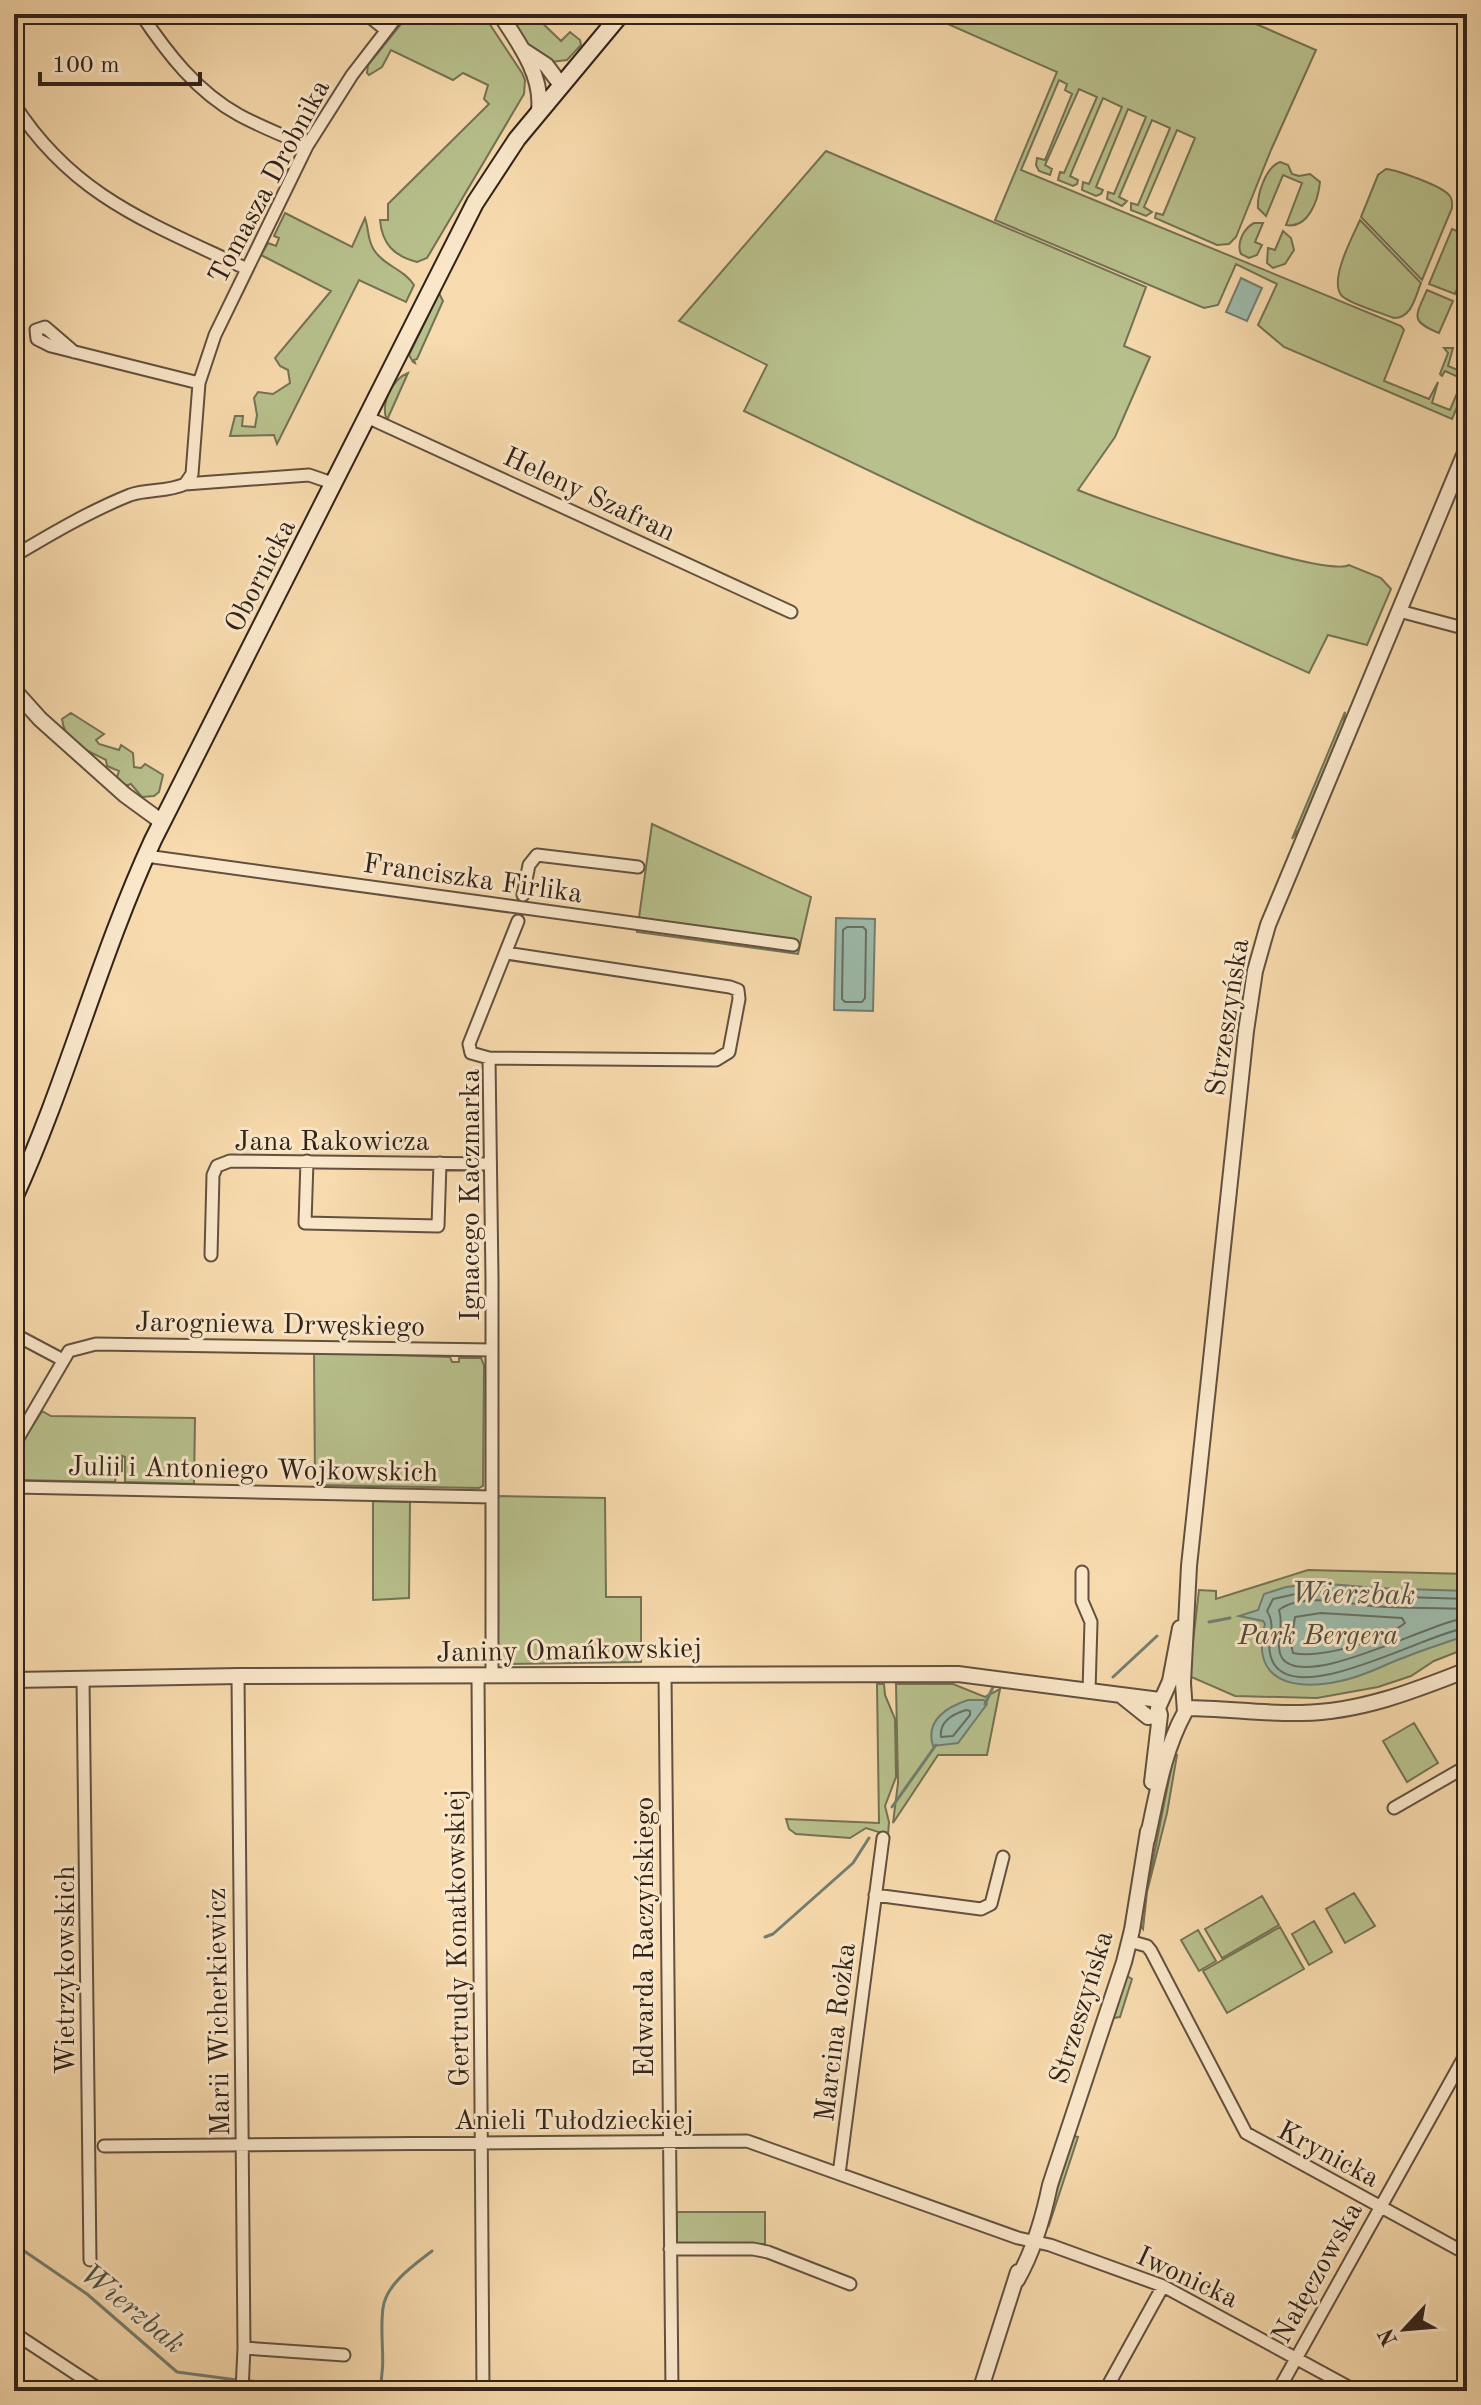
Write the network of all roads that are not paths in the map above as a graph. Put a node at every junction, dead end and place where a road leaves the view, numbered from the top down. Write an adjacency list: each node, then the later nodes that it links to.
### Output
1 (141, 14): 14 (street)
2 (366, 14): 6 (street)
3 (399, 14): 6 (street, Tomasza Drobnika)
4 (500, 14): 7 (street)
5 (621, 14): 8 (main road, Obornicka)
6 (386, 30): 14 (street, Tomasza Drobnika)
7 (522, 49): 9 (street); 10 (street)
8 (579, 63): 9 (street); 11 (main road, Obornicka)
9 (546, 65): 11 (street)
10 (536, 80): 11 (street); 13 (street)
11 (561, 85): 13 (main road, Obornicka)
12 (14, 104): 15 (street)
13 (539, 110): 18 (main road, Obornicka)
14 (307, 146): 15 (street, Tomasza Drobnika)
15 (247, 269): 17 (street, Tomasza Drobnika)
16 (74, 352): 17 (street)
17 (199, 383): 20 (street, Tomasza Drobnika)
18 (369, 418): 21 (main road, Obornicka); 24 (street, Heleny Szafran)
19 (1467, 448): 23 (street, Strzeszyńska)
20 (185, 484): 21 (street); 22 (street)
21 (335, 484): 27 (main road, Obornicka)
22 (14, 556)
23 (1399, 611): 25 (street); 47 (street, Strzeszyńska)
24 (791, 612)
25 (1467, 629)
26 (14, 690): 27 (street)
27 (162, 822): 28 (main road, Obornicka)
28 (146, 856): 32 (street, Franciszka Firlika); 38 (main road, Obornicka)
29 (638, 867): 30 (street, Franciszka Firlika)
30 (523, 895)
31 (518, 921): 33 (street, Franciszka Firlika)
32 (793, 945)
33 (506, 953): 34 (street, Franciszka Firlika); 34 (street, Ignacego Kaczmarka)
34 (489, 1058): 37 (street, Ignacego Kaczmarka)
35 (307, 1161): 36 (street, Jana Rakowicza); 36 (street); 39 (street, Jana Rakowicza)
36 (440, 1163): 37 (street, Jana Rakowicza)
37 (489, 1164): 41 (street, Ignacego Kaczmarka)
38 (14, 1198)
39 (211, 1255)
40 (14, 1334): 42 (street)
41 (492, 1350): 42 (street, Jarogniewa Drwęskiego); 45 (street, Ignacego Kaczmarka)
42 (66, 1355): 43 (street)
43 (14, 1445)
44 (14, 1487): 45 (street, Julii i Antoniego Wojkowskich)
45 (492, 1497): 51 (street, Ignacego Kaczmarka)
46 (1082, 1572): 54 (street)
47 (1188, 1585): 55 (street, Strzeszyńska); 56 (street, Strzeszyńska)
48 (1467, 1670): 56 (street)
49 (665, 1674): 51 (street, Janiny Omańkowskiej); 54 (street, Janiny Omańkowskiej); 65 (street, Edwarda Raczyńskiego)
50 (238, 1676): 51 (street, Janiny Omańkowskiej); 52 (street, Janiny Omańkowskiej); 68 (street, Marii Wicherkiewicz)
51 (485, 1676): 66 (street, Gertrudy Konatkowskiej)
52 (83, 1679): 53 (street, Janiny Omańkowskiej); 74 (street, Wietrzykowskich)
53 (14, 1680)
54 (1089, 1691): 55 (street, Janiny Omańkowskiej)
55 (1162, 1704): 56 (street); 56 (street); 60 (street, Strzeszyńska)
56 (1183, 1710): 60 (street, Strzeszyńska)
57 (1467, 1766): 58 (street)
58 (1394, 1808)
59 (883, 1838): 62 (street, Marcina Rożka)
60 (1147, 1840): 63 (street, Strzeszyńska)
61 (1003, 1857): 62 (street)
62 (875, 1895): 69 (street, Marcina Rożka)
63 (1129, 1941): 70 (street, Krynicka); 71 (street, Strzeszyńska)
64 (1467, 2052): 70 (street, Nałęczowska)
65 (669, 2143): 66 (street, Anieli Tułodzieckiej); 69 (street, Anieli Tułodzieckiej); 72 (street, Edwarda Raczyńskiego)
66 (481, 2144): 68 (street, Anieli Tułodzieckiej); 83 (street, Gertrudy Konatkowskiej)
67 (104, 2146): 68 (street, Anieli Tułodzieckiej)
68 (243, 2146): 78 (street, Marii Wicherkiewicz)
69 (839, 2174): 71 (street, Anieli Tułodzieckiej)
70 (1380, 2207): 73 (street, Krynicka); 80 (street, Nałęczowska)
71 (1031, 2242): 76 (street, Iwonicka); 85 (street, Strzeszyńska)
72 (670, 2249): 75 (street); 84 (street, Edwarda Raczyńskiego)
73 (1467, 2254)
74 (90, 2260)
75 (850, 2284)
76 (1163, 2286): 80 (street, Iwonicka); 86 (street)
77 (14, 2333): 81 (street)
78 (244, 2348): 79 (street); 82 (street, Marii Wicherkiewicz)
79 (344, 2355)
80 (1296, 2358): 87 (street, Nałęczowska); 88 (street, Iwonicka)
81 (102, 2391)
82 (242, 2391)
83 (483, 2391)
84 (672, 2391)
85 (980, 2391)
86 (1105, 2391)
87 (1278, 2391)
88 (1356, 2391)

